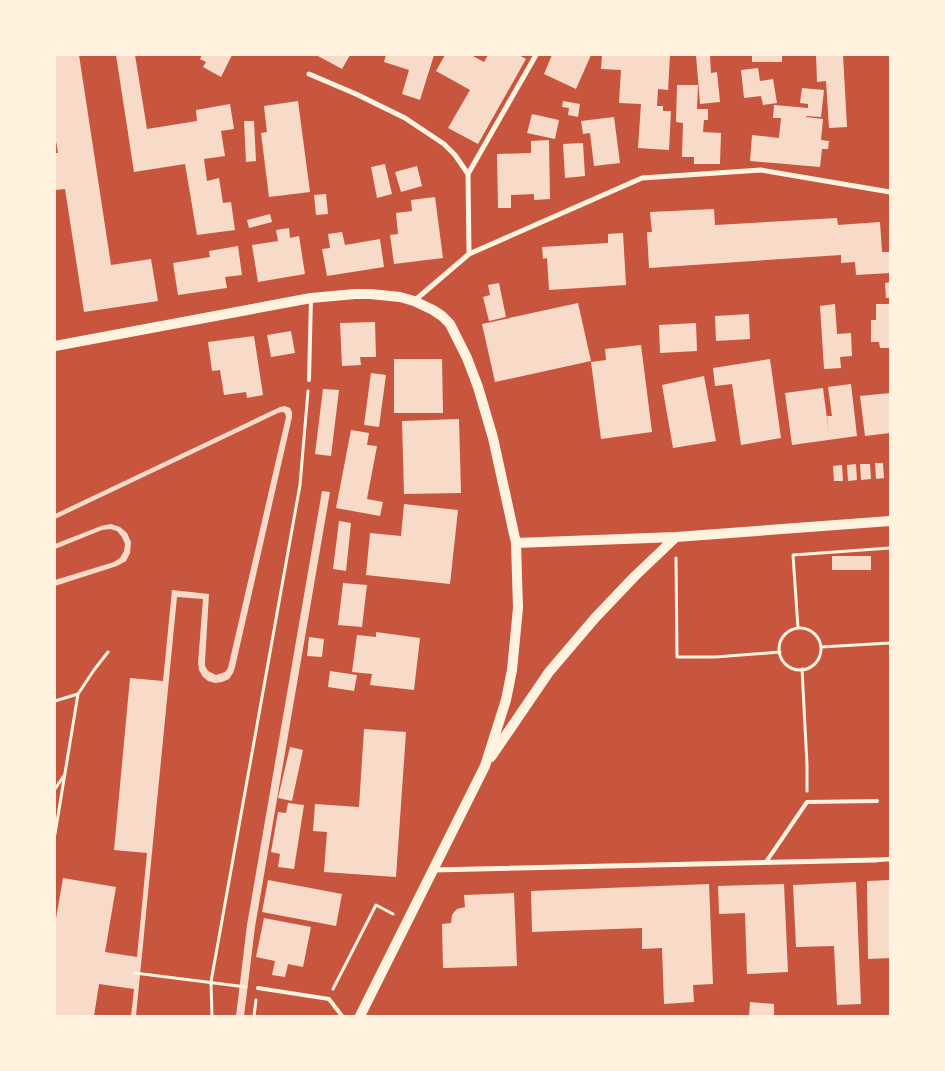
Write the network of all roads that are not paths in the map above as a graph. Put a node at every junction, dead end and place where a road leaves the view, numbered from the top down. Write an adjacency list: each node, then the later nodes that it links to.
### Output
1 (536, 55): 3 (street)
2 (310, 74): 3 (street)
3 (468, 174): 5 (street)
4 (890, 192): 5 (street)
5 (469, 254): 7 (street)
6 (311, 298): 7 (main road); 8 (main road); 9 (lane)
7 (414, 301): 12 (main road)
8 (55, 346)
9 (309, 380)
10 (890, 521): 11 (main road)
11 (676, 537): 12 (main road); 13 (main road)
12 (516, 543): 13 (main road)
13 (485, 766): 18 (main road)
14 (876, 801): 17 (lane)
15 (890, 859): 16 (street)
16 (876, 860): 17 (street)
17 (766, 862): 18 (street)
18 (432, 870): 21 (main road)
19 (258, 988): 20 (lane)
20 (342, 1016)
21 (360, 1016)

